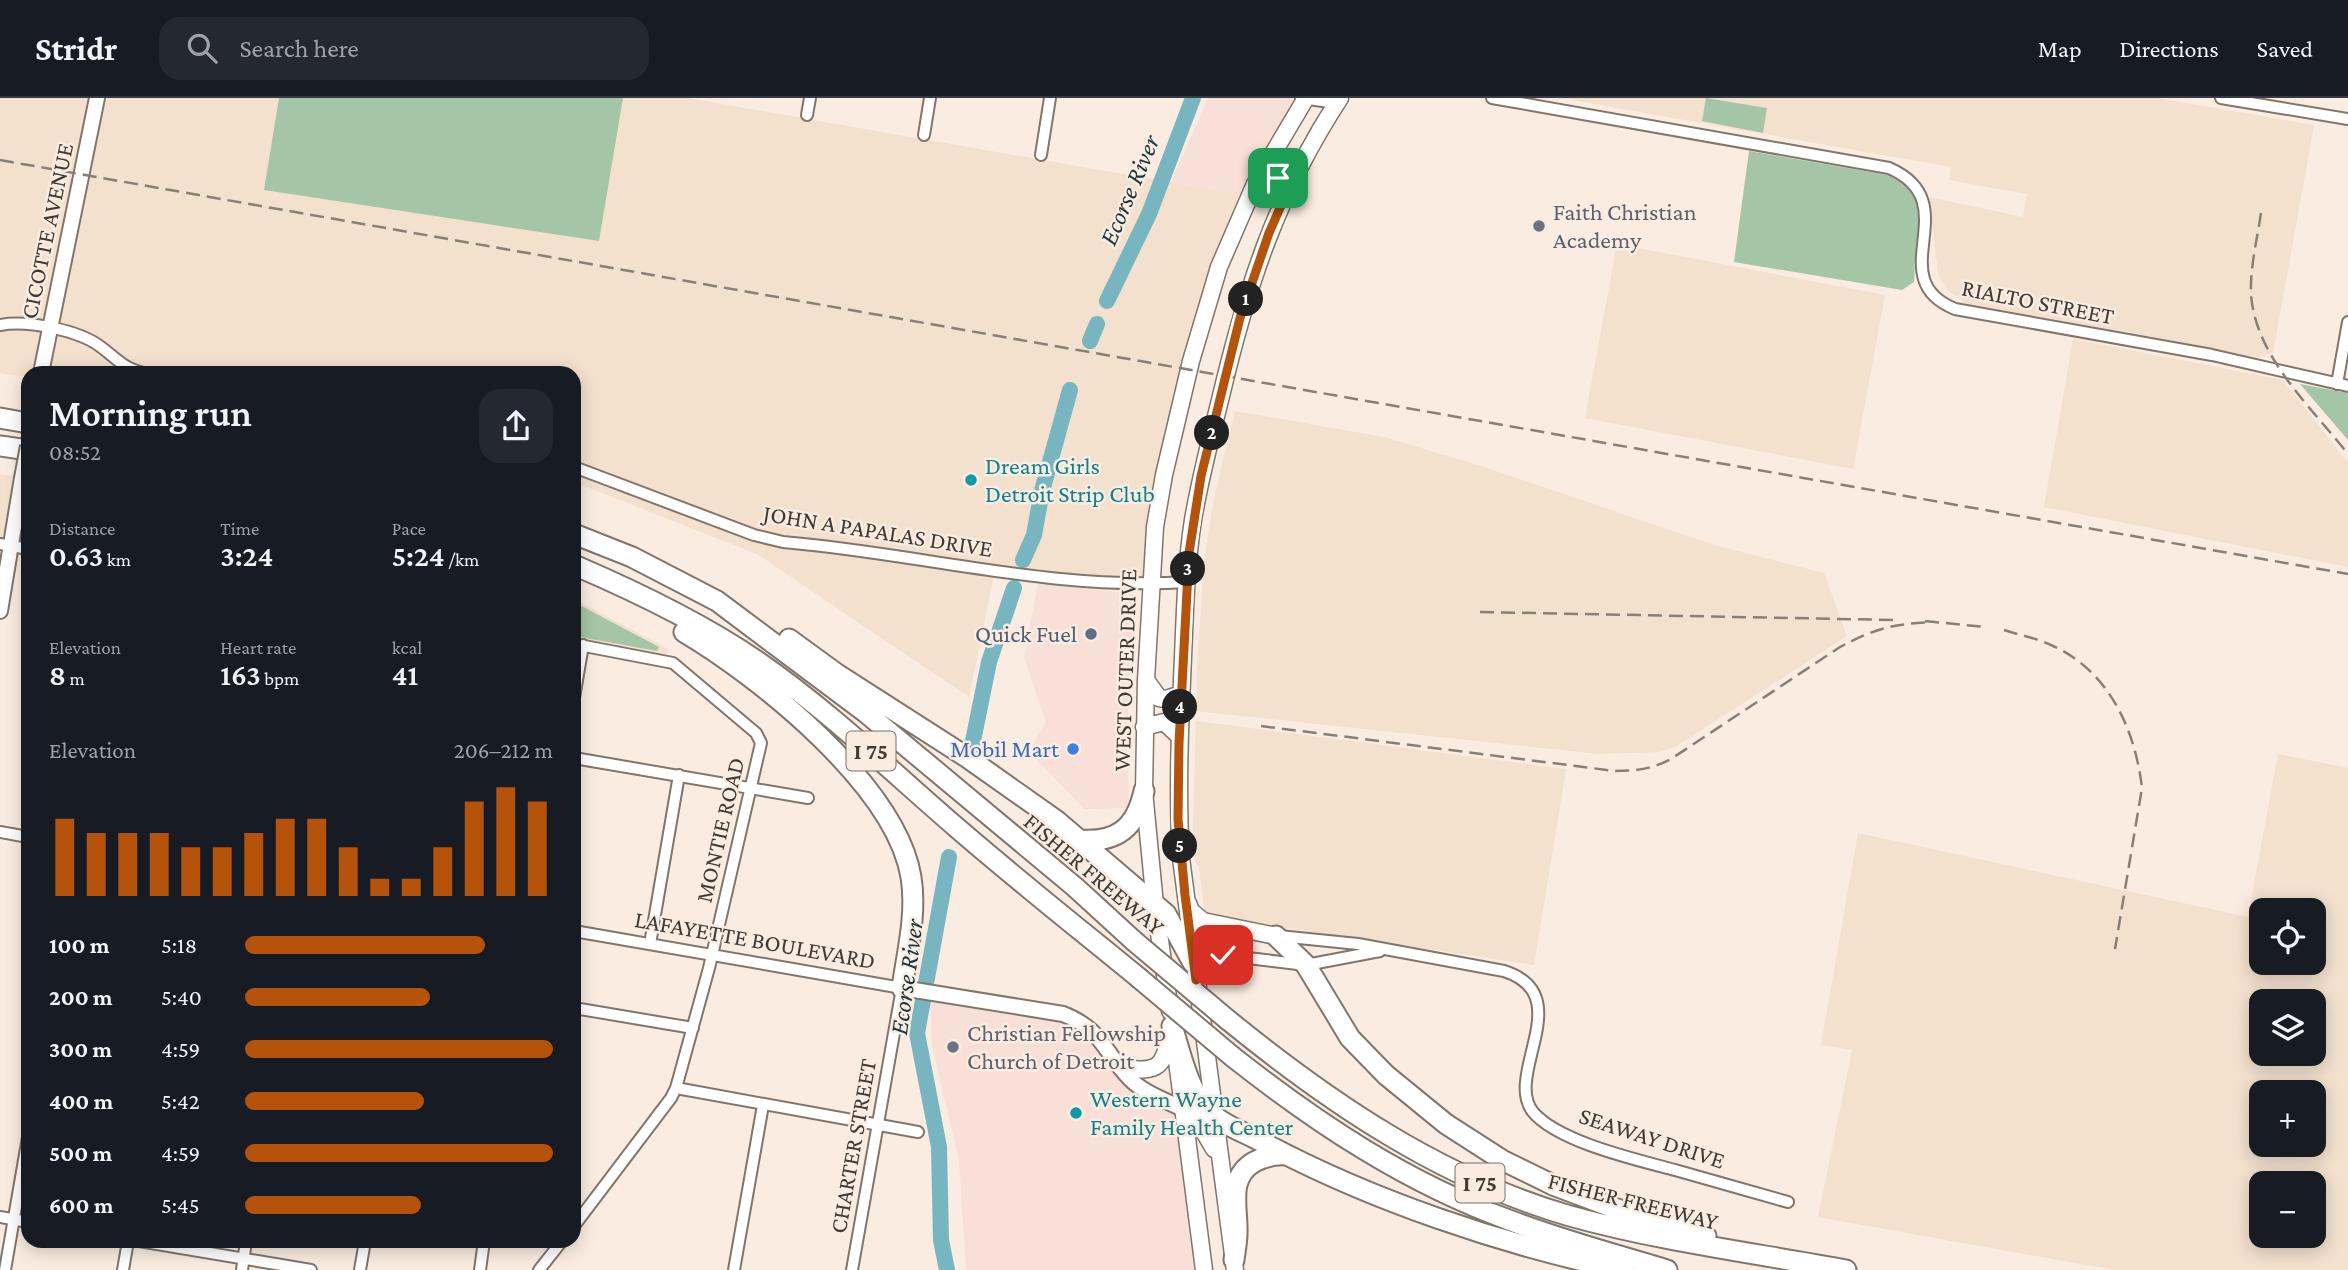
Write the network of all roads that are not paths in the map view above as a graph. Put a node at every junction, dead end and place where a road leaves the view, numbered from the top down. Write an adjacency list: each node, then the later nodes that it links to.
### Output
1 (97, 98): 18 (street, CICOTTE AVENUE)
2 (810, 98): 10 (street)
3 (930, 98): 12 (street)
4 (1049, 98): 13 (street)
5 (1303, 98): 8 (street); 14 (main road, WEST OUTER DRIVE)
6 (1492, 98): 21 (street, RIALTO STREET)
7 (2221, 98): 9 (street)
8 (1339, 101): 15 (main road)
9 (2257, 101): 11 (street)
10 (807, 115)
11 (2348, 119)
12 (924, 135)
13 (1041, 155)
14 (1270, 160): 15 (main road); 33 (main road, WEST OUTER DRIVE)
15 (1291, 183): 32 (main road)
16 (2348, 322): 21 (street)
17 (0, 325): 18 (street)
18 (50, 328): 19 (street, CICOTTE AVENUE); 20 (street)
19 (42, 366)
20 (123, 366)
21 (2343, 385)
22 (0, 418): 23 (highway)
23 (21, 422)
24 (0, 446): 25 (highway)
25 (21, 448)
26 (581, 470): 33 (street, JOHN A PAPALAS DRIVE)
27 (21, 482): 29 (street, bridge)
28 (581, 537): 35 (highway, FISHER FREEWAY / I 75)
29 (6, 545): 34 (street)
30 (581, 570): 96 (highway, FISHER FREEWAY / I 75, bridge)
31 (581, 573): 58 (highway)
32 (1186, 582): 33 (street, JOHN A PAPALAS DRIVE); 38 (main road)
33 (1150, 584): 37 (main road, WEST OUTER DRIVE)
34 (0, 611)
35 (734, 614): 48 (highway); 83 (highway, FISHER FREEWAY / I 75, bridge)
36 (581, 644): 43 (street, MONTIE ROAD)
37 (1146, 680): 38 (main road); 39 (main road, WEST OUTER DRIVE)
38 (1181, 694): 40 (main road)
39 (1144, 727): 40 (main road); 44 (main road, WEST OUTER DRIVE)
40 (1179, 736): 49 (main road)
41 (581, 759): 42 (street)
42 (679, 775): 43 (street); 53 (street)
43 (751, 788): 45 (street); 55 (street, MONTIE ROAD)
44 (1144, 791): 48 (highway); 50 (main road, WEST OUTER DRIVE)
45 (808, 798)
46 (0, 832): 47 (street)
47 (21, 836)
48 (1079, 840): 50 (highway)
49 (1185, 895): 52 (main road); 57 (main road)
50 (1155, 905): 57 (highway); 60 (main road, WEST OUTER DRIVE)
51 (581, 932): 53 (street, LAFAYETTE BOULEVARD)
52 (1276, 936): 54 (street, SEAWAY DRIVE); 56 (highway)
53 (650, 944): 55 (street, LAFAYETTE BOULEVARD)
54 (1388, 950): 56 (street, SEAWAY DRIVE); 72 (street, SEAWAY DRIVE)
55 (712, 955): 58 (street, LAFAYETTE BOULEVARD); 61 (street, MONTIE ROAD)
56 (1306, 965): 57 (street, SEAWAY DRIVE); 83 (highway)
57 (1195, 972): 66 (main road)
58 (916, 990): 62 (street, LAFAYETTE BOULEVARD); 67 (street, CHARTER STREET)
59 (581, 1009): 61 (street)
60 (1172, 1026): 62 (main road); 65 (main road, WEST OUTER DRIVE); 66 (highway)
61 (693, 1028): 63 (street, MONTIE ROAD)
62 (1122, 1068): 65 (street, LAFAYETTE BOULEVARD)
63 (676, 1088): 64 (street); 74 (street, MONTIE ROAD)
64 (763, 1105): 67 (street); 92 (street)
65 (1183, 1109): 70 (main road); 77 (main road, WEST OUTER DRIVE)
66 (1214, 1116): 69 (highway); 70 (main road)
67 (878, 1124): 68 (street); 93 (street, CHARTER STREET)
68 (918, 1132)
69 (1288, 1156): 85 (highway); 95 (highway)
70 (1218, 1158): 85 (main road)
71 (21, 1178): 75 (street)
72 (1788, 1202)
73 (0, 1217): 75 (street)
74 (581, 1217)
75 (14, 1219): 76 (street); 86 (street)
76 (21, 1220)
77 (1202, 1246): 85 (main road); 94 (main road, WEST OUTER DRIVE)
78 (127, 1248): 87 (street)
79 (170, 1248): 84 (street)
80 (364, 1248): 89 (street)
81 (483, 1248): 90 (street)
82 (556, 1248): 91 (street)
83 (1770, 1256): 97 (highway, FISHER FREEWAY / I 75)
84 (242, 1264): 88 (street)
85 (1228, 1268)
86 (5, 1270)
87 (123, 1270)
88 (311, 1270)
89 (360, 1270)
90 (480, 1270)
91 (539, 1270)
92 (734, 1270)
93 (852, 1270)
94 (1204, 1270)
95 (1623, 1270)
96 (1667, 1270)
97 (1846, 1270)

